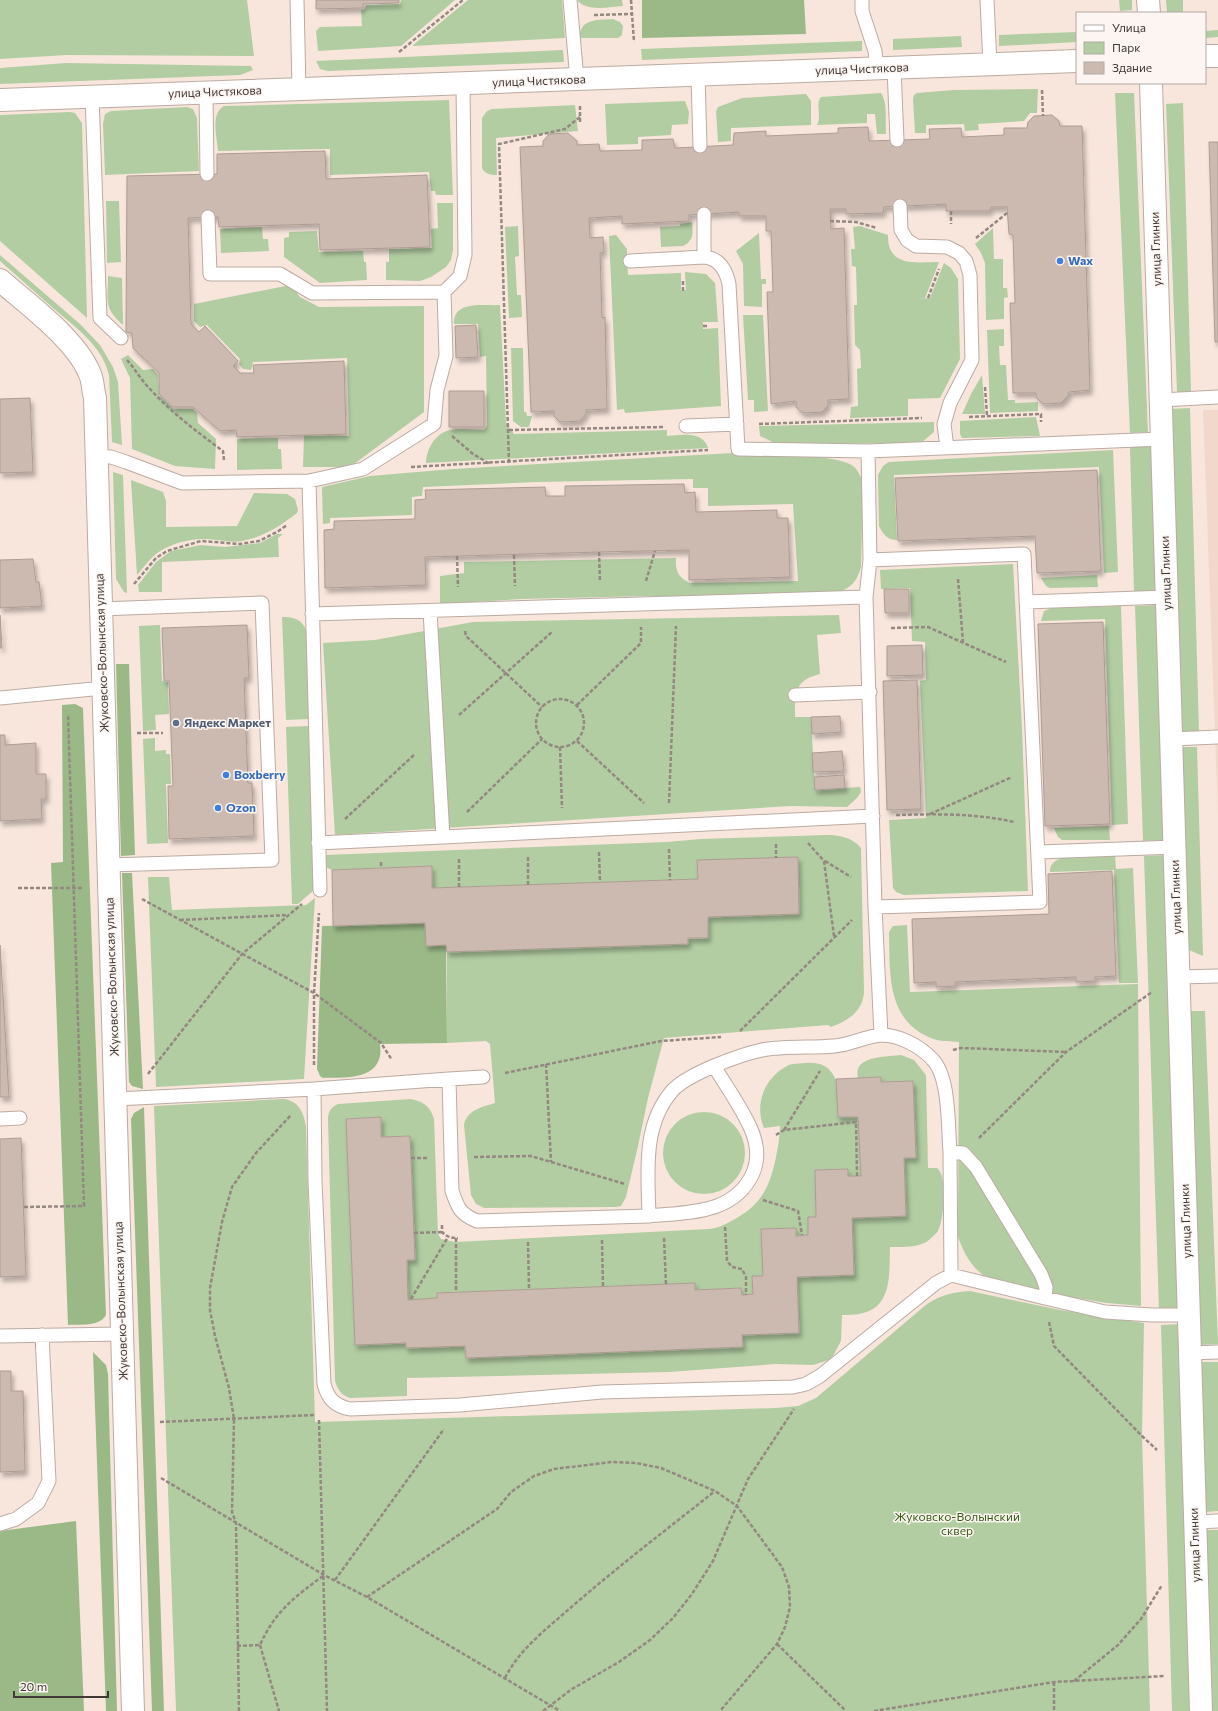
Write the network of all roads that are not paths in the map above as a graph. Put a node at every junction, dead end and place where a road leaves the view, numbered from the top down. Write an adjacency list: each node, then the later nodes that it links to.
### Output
1 (297, 0): 15 (lane)
2 (570, 0): 16 (lane)
3 (862, 0): 11 (lane)
4 (987, 0): 10 (lane)
5 (1148, 0): 6 (street)
6 (1149, 12)
7 (1206, 56): 8 (street)
8 (1218, 56)
9 (1076, 61): 10 (street, улица Чистякова)
10 (990, 64): 11 (street, улица Чистякова)
11 (886, 68): 12 (street, улица Чистякова); 20 (lane)
12 (698, 76): 16 (street, улица Чистякова); 21 (lane)
13 (463, 84): 15 (street, улица Чистякова); 16 (street, улица Чистякова); 29 (lane)
14 (1151, 84): 32 (street, улица Глинки)
15 (299, 89): 17 (street, улица Чистякова)
16 (578, 90)
17 (206, 92): 18 (street, улица Чистякова); 22 (lane)
18 (92, 96): 19 (street, улица Чистякова); 30 (lane)
19 (0, 100)
20 (897, 140)
21 (700, 146)
22 (207, 174)
23 (900, 206): 36 (lane)
24 (704, 214): 26 (lane)
25 (208, 217): 29 (lane)
26 (704, 257): 27 (lane); 33 (lane)
27 (630, 261)
28 (0, 280): 38 (street, Жуковско-Волынская улица)
29 (444, 292): 39 (lane)
30 (121, 338)
31 (1218, 397): 32 (lane)
32 (1161, 400): 35 (street, улица Глинки)
33 (737, 424): 34 (lane); 37 (lane)
34 (686, 426)
35 (1162, 439): 36 (lane); 42 (street, улица Глинки)
36 (947, 448): 37 (lane)
37 (868, 451): 40 (lane)
38 (96, 456): 39 (lane); 44 (street, Жуковско-Волынская улица)
39 (309, 481): 46 (lane)
40 (870, 560): 41 (lane); 43 (lane)
41 (866, 597): 45 (lane); 48 (lane)
42 (1167, 597): 43 (lane); 52 (street, улица Глинки)
43 (1026, 602): 57 (lane)
44 (100, 609): 47 (street, Жуковско-Волынская улица); 58 (lane)
45 (430, 611): 46 (lane); 54 (lane)
46 (312, 614): 55 (lane)
47 (103, 688): 50 (lane); 58 (street, Жуковско-Волынская улица)
48 (870, 692): 49 (lane); 53 (lane)
49 (795, 695)
50 (0, 698)
51 (1218, 737): 52 (lane)
52 (1171, 739): 56 (street, улица Глинки)
53 (873, 816): 54 (lane); 60 (lane)
54 (443, 836): 55 (lane)
55 (318, 843): 59 (lane)
56 (1175, 847): 57 (lane); 62 (street, улица Глинки)
57 (1039, 852): 60 (lane)
58 (108, 865): 68 (street, Жуковско-Волынская улица)
59 (320, 890)
60 (875, 907): 63 (lane)
61 (1218, 976): 62 (lane)
62 (1179, 977): 75 (street, улица Глинки)
63 (881, 1035): 64 (lane); 71 (lane)
64 (714, 1066): 72 (lane); 72 (lane)
65 (483, 1077): 66 (lane)
66 (449, 1079): 67 (lane); 72 (lane)
67 (314, 1089): 68 (lane); 73 (lane)
68 (116, 1099): 76 (street, Жуковско-Волынская улица)
69 (20, 1118): 70 (lane)
70 (0, 1119)
71 (950, 1152): 73 (lane); 74 (lane)
72 (649, 1216)
73 (951, 1275): 74 (lane)
74 (1045, 1298): 75 (lane)
75 (1189, 1315): 80 (street, улица Глинки)
76 (122, 1334): 77 (lane); 84 (street, Жуковско-Волынская улица)
77 (42, 1335): 78 (lane); 83 (lane)
78 (0, 1336)
79 (1218, 1352): 80 (lane)
80 (1190, 1353): 82 (street, улица Глинки)
81 (1218, 1521): 82 (lane)
82 (1195, 1522): 85 (street, улица Глинки)
83 (0, 1524)
84 (133, 1711)
85 (1200, 1711)

